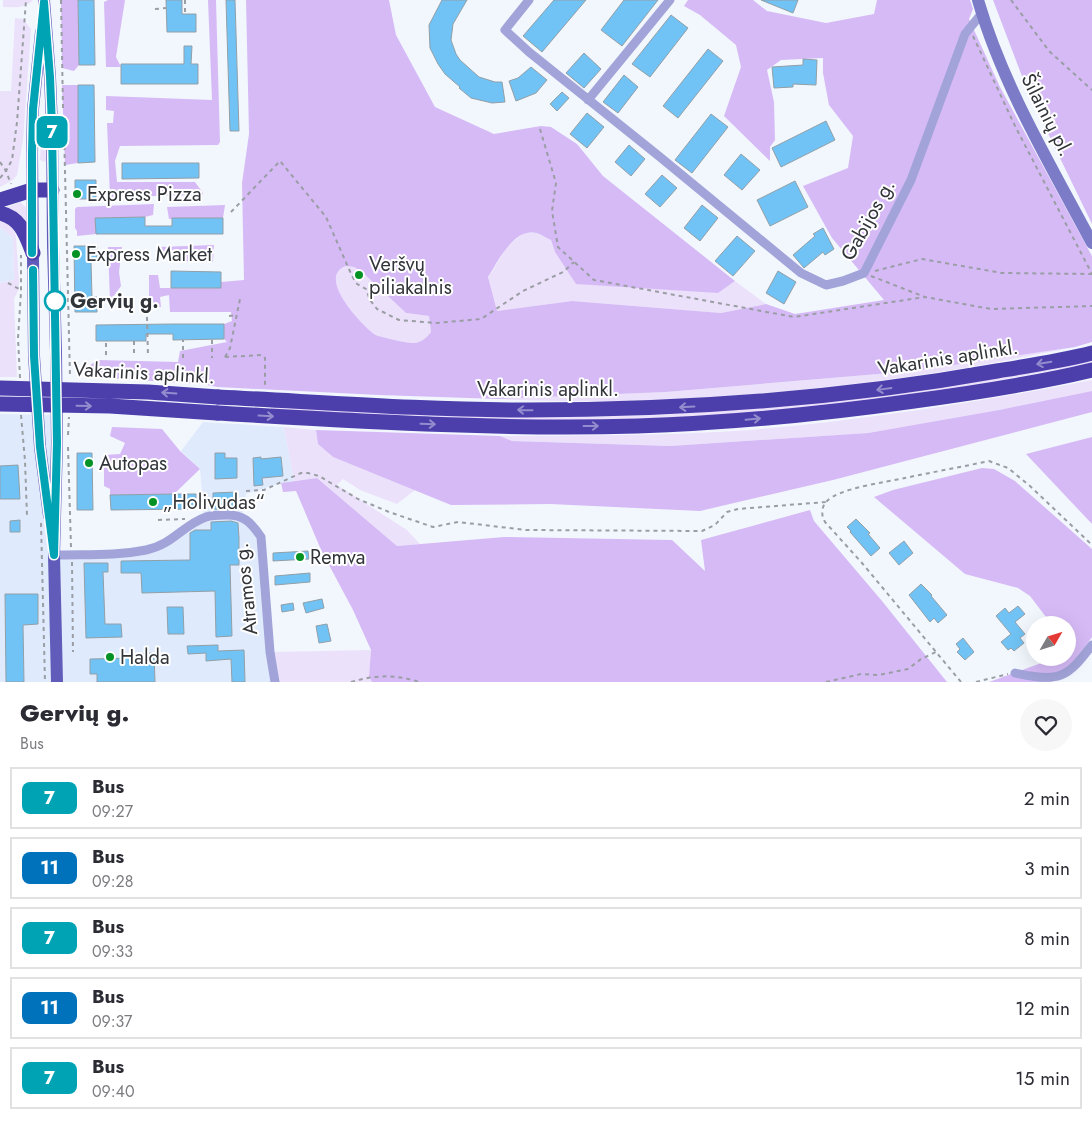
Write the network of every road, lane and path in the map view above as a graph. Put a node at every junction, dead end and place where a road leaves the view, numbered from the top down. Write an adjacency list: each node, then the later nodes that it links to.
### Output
1 (26, 0): 20 (path)
2 (60, 0): 16 (path)
3 (185, 0): 12 (path)
4 (529, 0): 15 (street, Gabijos g.)
5 (670, 0): 15 (street)
6 (978, 0): 11 (street, Šilainių pl.)
7 (1011, 0): 14 (path)
8 (44, 1): 22 (main road); 23 (main road)
9 (166, 8): 10 (path)
10 (155, 9)
11 (982, 13): 13 (street, Gabijos g.); 28 (street, Šilainių pl.)
12 (185, 16)
13 (970, 27): 31 (street, Gabijos g.); 32 (path)
14 (1092, 90)
15 (588, 100): 31 (street, Gabijos g.)
16 (63, 112)
17 (64, 129): 27 (path)
18 (540, 129): 30 (path)
19 (0, 162): 20 (path)
20 (6, 171): 21 (path)
21 (0, 178)
22 (32, 190): 23 (highway); 24 (highway); 29 (main road)
23 (52, 190): 64 (main road)
24 (0, 200)
25 (231, 212): 30 (path)
26 (0, 213): 29 (highway)
27 (66, 218)
28 (1092, 243)
29 (27, 254): 34 (path); 64 (main road)
30 (574, 262): 35 (path)
31 (864, 273): 32 (path); 35 (path)
32 (1092, 274)
33 (8, 284): 34 (path)
34 (21, 290): 52 (path)
35 (925, 297): 37 (path)
36 (240, 299): 38 (path)
37 (1092, 306)
38 (237, 315): 39 (path); 53 (path)
39 (229, 316)
40 (147, 317): 48 (path)
41 (183, 340): 49 (path)
42 (212, 340): 50 (path)
43 (106, 341): 46 (path)
44 (134, 341): 47 (path)
45 (1092, 353): 54 (highway, Vakarinis aplinkl., one-way to 54, bridge)
46 (106, 355)
47 (134, 356)
48 (148, 357)
49 (183, 358)
50 (212, 358)
51 (1092, 370): 55 (highway, Vakarinis aplinkl., one-way to 51, bridge)
52 (20, 382)
53 (265, 385)
54 (0, 388)
55 (0, 404)
56 (21, 410): 59 (path)
57 (246, 491): 58 (path)
58 (826, 502): 63 (path); 68 (path)
59 (27, 516)
60 (41, 516): 70 (path)
61 (186, 518): 62 (path)
62 (158, 520)
63 (1092, 545)
64 (54, 555): 65 (street, Atramos g.); 71 (main road)
65 (72, 555): 67 (path); 72 (street, Atramos g.)
66 (1092, 645): 69 (street)
67 (73, 652)
68 (936, 652): 75 (path); 76 (path)
69 (1015, 673): 77 (path)
70 (45, 682)
71 (57, 682)
72 (275, 682)
73 (350, 682): 74 (path)
74 (418, 682)
75 (826, 682)
76 (961, 682)
77 (976, 682)

